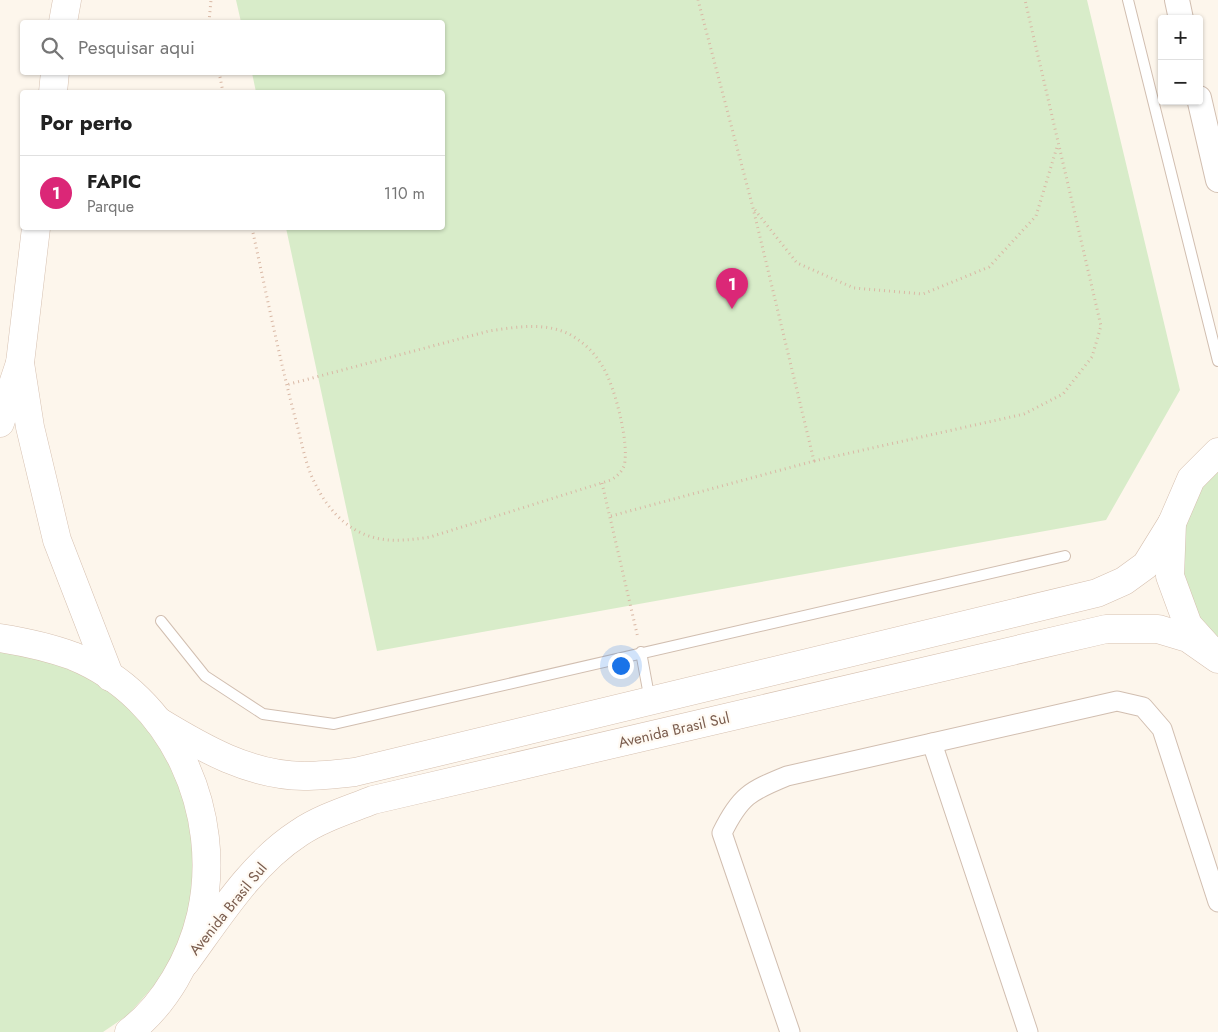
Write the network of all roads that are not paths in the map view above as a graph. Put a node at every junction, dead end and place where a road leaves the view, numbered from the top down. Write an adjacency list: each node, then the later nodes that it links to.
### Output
1 (67, 0): 5 (main road)
2 (1128, 0): 11 (lane)
3 (1177, 0): 4 (street)
4 (1180, 15)
5 (63, 20)
6 (55, 75): 7 (main road)
7 (52, 90)
8 (1201, 105): 9 (street)
9 (1218, 180)
10 (36, 230): 12 (main road)
11 (1218, 361)
12 (20, 363): 13 (main road); 21 (main road)
13 (0, 423)
14 (1218, 452): 15 (main road)
15 (1172, 523): 20 (main road); 22 (main road)
16 (1065, 556): 19 (lane)
17 (161, 621): 19 (lane)
18 (0, 638): 21 (main road)
19 (641, 652): 22 (lane)
20 (1218, 658): 26 (main road, Avenida Brasil Sul)
21 (110, 677): 23 (main road)
22 (650, 703): 23 (main road)
23 (158, 721): 26 (main road)
24 (932, 743): 25 (street); 30 (street); 31 (street)
25 (1218, 902)
26 (184, 962): 27 (main road)
27 (161, 1000): 28 (main road); 29 (main road)
28 (129, 1032)
29 (141, 1032)
30 (790, 1032)
31 (1028, 1032)

